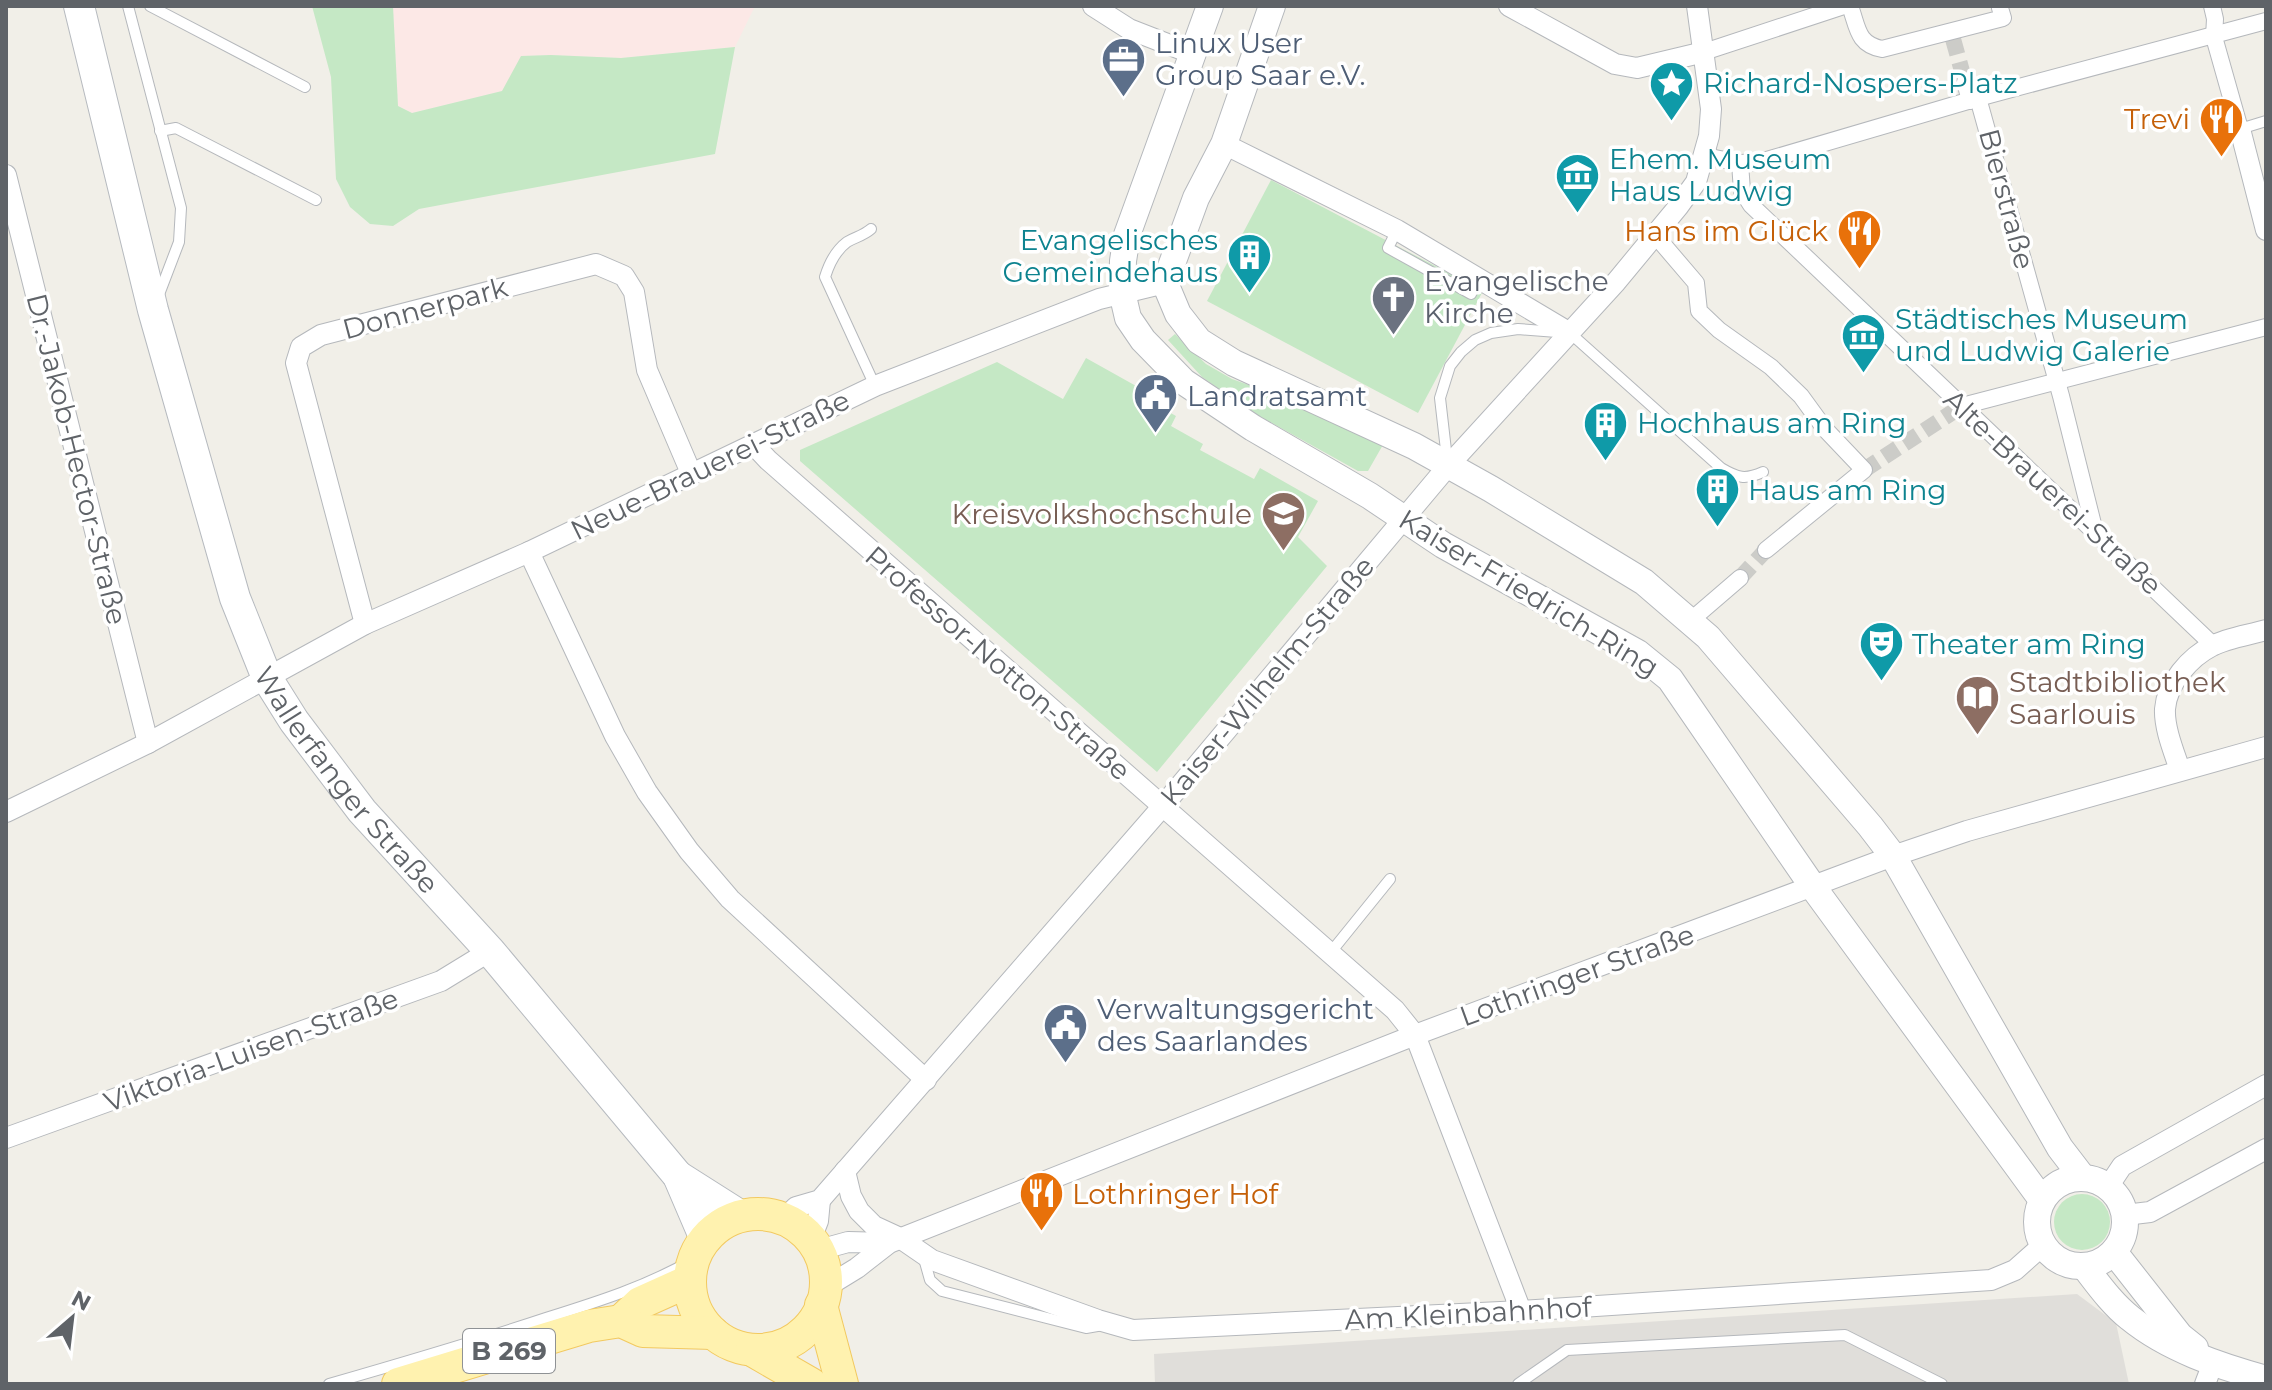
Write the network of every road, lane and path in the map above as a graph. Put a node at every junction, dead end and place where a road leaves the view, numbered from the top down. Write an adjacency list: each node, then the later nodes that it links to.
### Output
1 (79, 6): 33 (main road, Wallerfanger Straße)
2 (150, 6): 18 (lane)
3 (1093, 6): 16 (street)
4 (1210, 6): 16 (street)
5 (1272, 6): 23 (street)
6 (1509, 6): 15 (street)
7 (1697, 6): 15 (street, Kaiser-Wilhelm-Straße)
8 (1844, 6): 15 (street)
9 (1850, 6): 12 (street)
10 (2212, 6): 14 (street)
11 (132, 7): 22 (lane)
12 (2000, 8)
13 (2266, 21): 14 (street)
14 (2214, 37): 19 (street); 21 (street)
15 (1704, 52): 24 (street, Kaiser-Wilhelm-Straße)
16 (1193, 54): 32 (street)
17 (1965, 82): 19 (street, Bierstraße)
18 (305, 87)
19 (1974, 100): 25 (street); 36 (street, Bierstraße)
20 (2266, 121): 21 (lane)
21 (2240, 129): 29 (street)
22 (160, 131): 27 (lane); 33 (lane)
23 (1224, 144): 31 (street); 35 (street)
24 (1705, 156): 25 (street); 30 (street, Kaiser-Wilhelm-Straße)
25 (1740, 163): 38 (street, Alte-Brauerei-Straße)
26 (6, 175): 53 (street, Dr.-Jakob-Hector-Straße)
27 (316, 200)
28 (871, 229): 37 (lane)
29 (2266, 229)
30 (1655, 235): 35 (street, Kaiser-Wilhelm-Straße); 45 (street)
31 (1165, 283): 32 (street, Neue-Brauerei-Straße); 40 (street)
32 (1122, 292): 37 (street, Neue-Brauerei-Straße); 43 (street, Kaiser-Friedrich-Ring)
33 (153, 310): 52 (main road, Wallerfanger Straße)
34 (2266, 327): 36 (street)
35 (1570, 333): 40 (street, Kaiser-Wilhelm-Straße); 40 (lane); 41 (lane)
36 (2057, 382): 38 (street); 44 (street, Bierstraße)
37 (875, 386): 39 (street, Neue-Brauerei-Straße)
38 (1962, 406): 44 (street, Alte-Brauerei-Straße)
39 (754, 445): 42 (street, Neue-Brauerei-Straße); 56 (street, Professor-Notton-Straße)
40 (1448, 466): 43 (street, Kaiser-Wilhelm-Straße); 48 (street)
41 (1763, 472)
42 (691, 473): 46 (street, Neue-Brauerei-Straße); 49 (street, Donnerpark)
43 (1404, 518): 56 (street, Kaiser-Wilhelm-Straße); 60 (street, Kaiser-Friedrich-Ring)
44 (2095, 532): 51 (street, Alte-Brauerei-Straße)
45 (1766, 550)
46 (529, 552): 49 (street, Neue-Brauerei-Straße); 64 (street)
47 (1740, 578): 48 (street)
48 (1690, 621): 58 (street)
49 (365, 624): 52 (street, Neue-Brauerei-Straße)
50 (2266, 630): 51 (street)
51 (2213, 645): 55 (street)
52 (267, 678): 53 (street, Neue-Brauerei-Straße); 61 (main road, Wallerfanger Straße)
53 (148, 743): 57 (street, Neue-Brauerei-Straße)
54 (2266, 747): 55 (street, Lothringer Straße)
55 (2180, 770): 58 (street, Lothringer Straße)
56 (1162, 807): 62 (street, Professor-Notton-Straße); 64 (street, Kaiser-Wilhelm-Straße)
57 (6, 812)
58 (1893, 856): 60 (street, Lothringer Straße); 70 (street)
59 (1390, 879): 62 (lane)
60 (1813, 887): 63 (street, Lothringer Straße); 73 (street, Kaiser-Friedrich-Ring)
61 (490, 951): 66 (street, Viktoria-Luisen-Straße); 69 (main road, Wallerfanger Straße)
62 (1331, 952): 63 (street, Professor-Notton-Straße)
63 (1415, 1035): 77 (street, Lothringer Straße); 84 (street, Professor-Notton-Straße)
64 (926, 1080): 68 (street, Kaiser-Wilhelm-Straße)
65 (2266, 1085): 71 (street)
66 (6, 1138)
67 (2266, 1149): 74 (street)
68 (845, 1171): 72 (street, Kaiser-Wilhelm-Straße); 77 (street)
69 (678, 1176): 75 (main road, Wallerfanger Straße); 81 (main road, Wallerfanger Straße)
70 (2083, 1178): 71 (street); 73 (street)
71 (2108, 1187): 74 (street)
72 (820, 1200): 76 (street, Kaiser-Wilhelm-Straße); 78 (street, Kaiser-Wilhelm-Straße)
73 (2042, 1200): 79 (street)
74 (2125, 1215): 80 (street)
75 (741, 1216): 76 (main road); 81 (main road)
76 (784, 1219): 78 (main road)
77 (894, 1241): 78 (street, Lothringer Straße); 83 (street, Lothringer Straße); 84 (street, Am Kleinbahnhof)
78 (815, 1245): 83 (main road)
79 (2043, 1245): 82 (street); 84 (street, Am Kleinbahnhof)
80 (2114, 1252): 82 (street); 88 (street)
81 (696, 1260): 85 (main road, B 269); 86 (main road); 92 (lane)
82 (2084, 1266): 88 (street)
83 (824, 1296): 87 (main road); 93 (main road)
84 (1521, 1311)
85 (621, 1321): 86 (main road, B 269); 91 (main road, B 269)
86 (713, 1333): 87 (main road)
87 (752, 1350): 89 (main road)
88 (2209, 1374): 90 (street)
89 (801, 1378)
90 (2266, 1379)
91 (411, 1382)
92 (329, 1384)
93 (842, 1384)
94 (1518, 1384): 95 (lane)
95 (1942, 1384)

